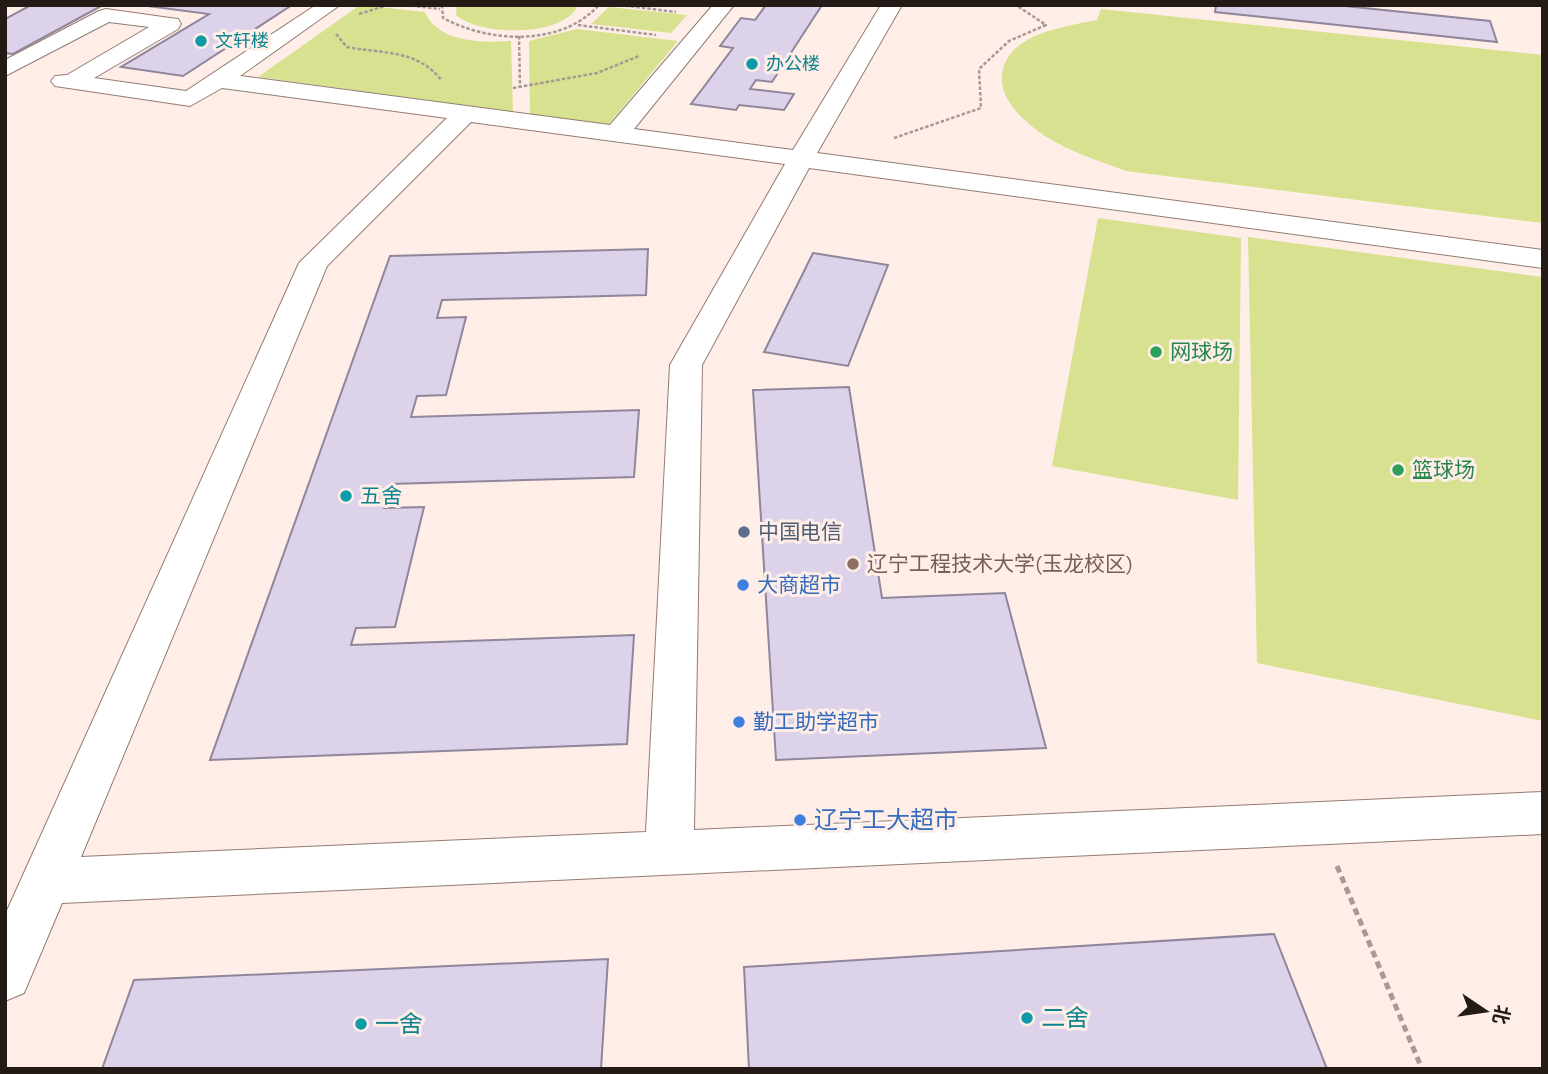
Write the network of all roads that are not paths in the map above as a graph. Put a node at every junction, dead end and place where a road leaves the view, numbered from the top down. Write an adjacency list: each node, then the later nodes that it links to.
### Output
1 (892, 5): 9 (street)
2 (719, 11): 8 (street)
3 (339, 17): 5 (street)
4 (5, 71): 6 (street); 6 (street)
5 (218, 80): 6 (street); 7 (street)
6 (71, 82)
7 (456, 100): 8 (street); 13 (street)
8 (616, 134): 9 (street)
9 (811, 162): 10 (street); 12 (street)
10 (1543, 259)
11 (1543, 813): 12 (street)
12 (669, 852): 13 (street)
13 (46, 881): 14 (street)
14 (5, 975)

